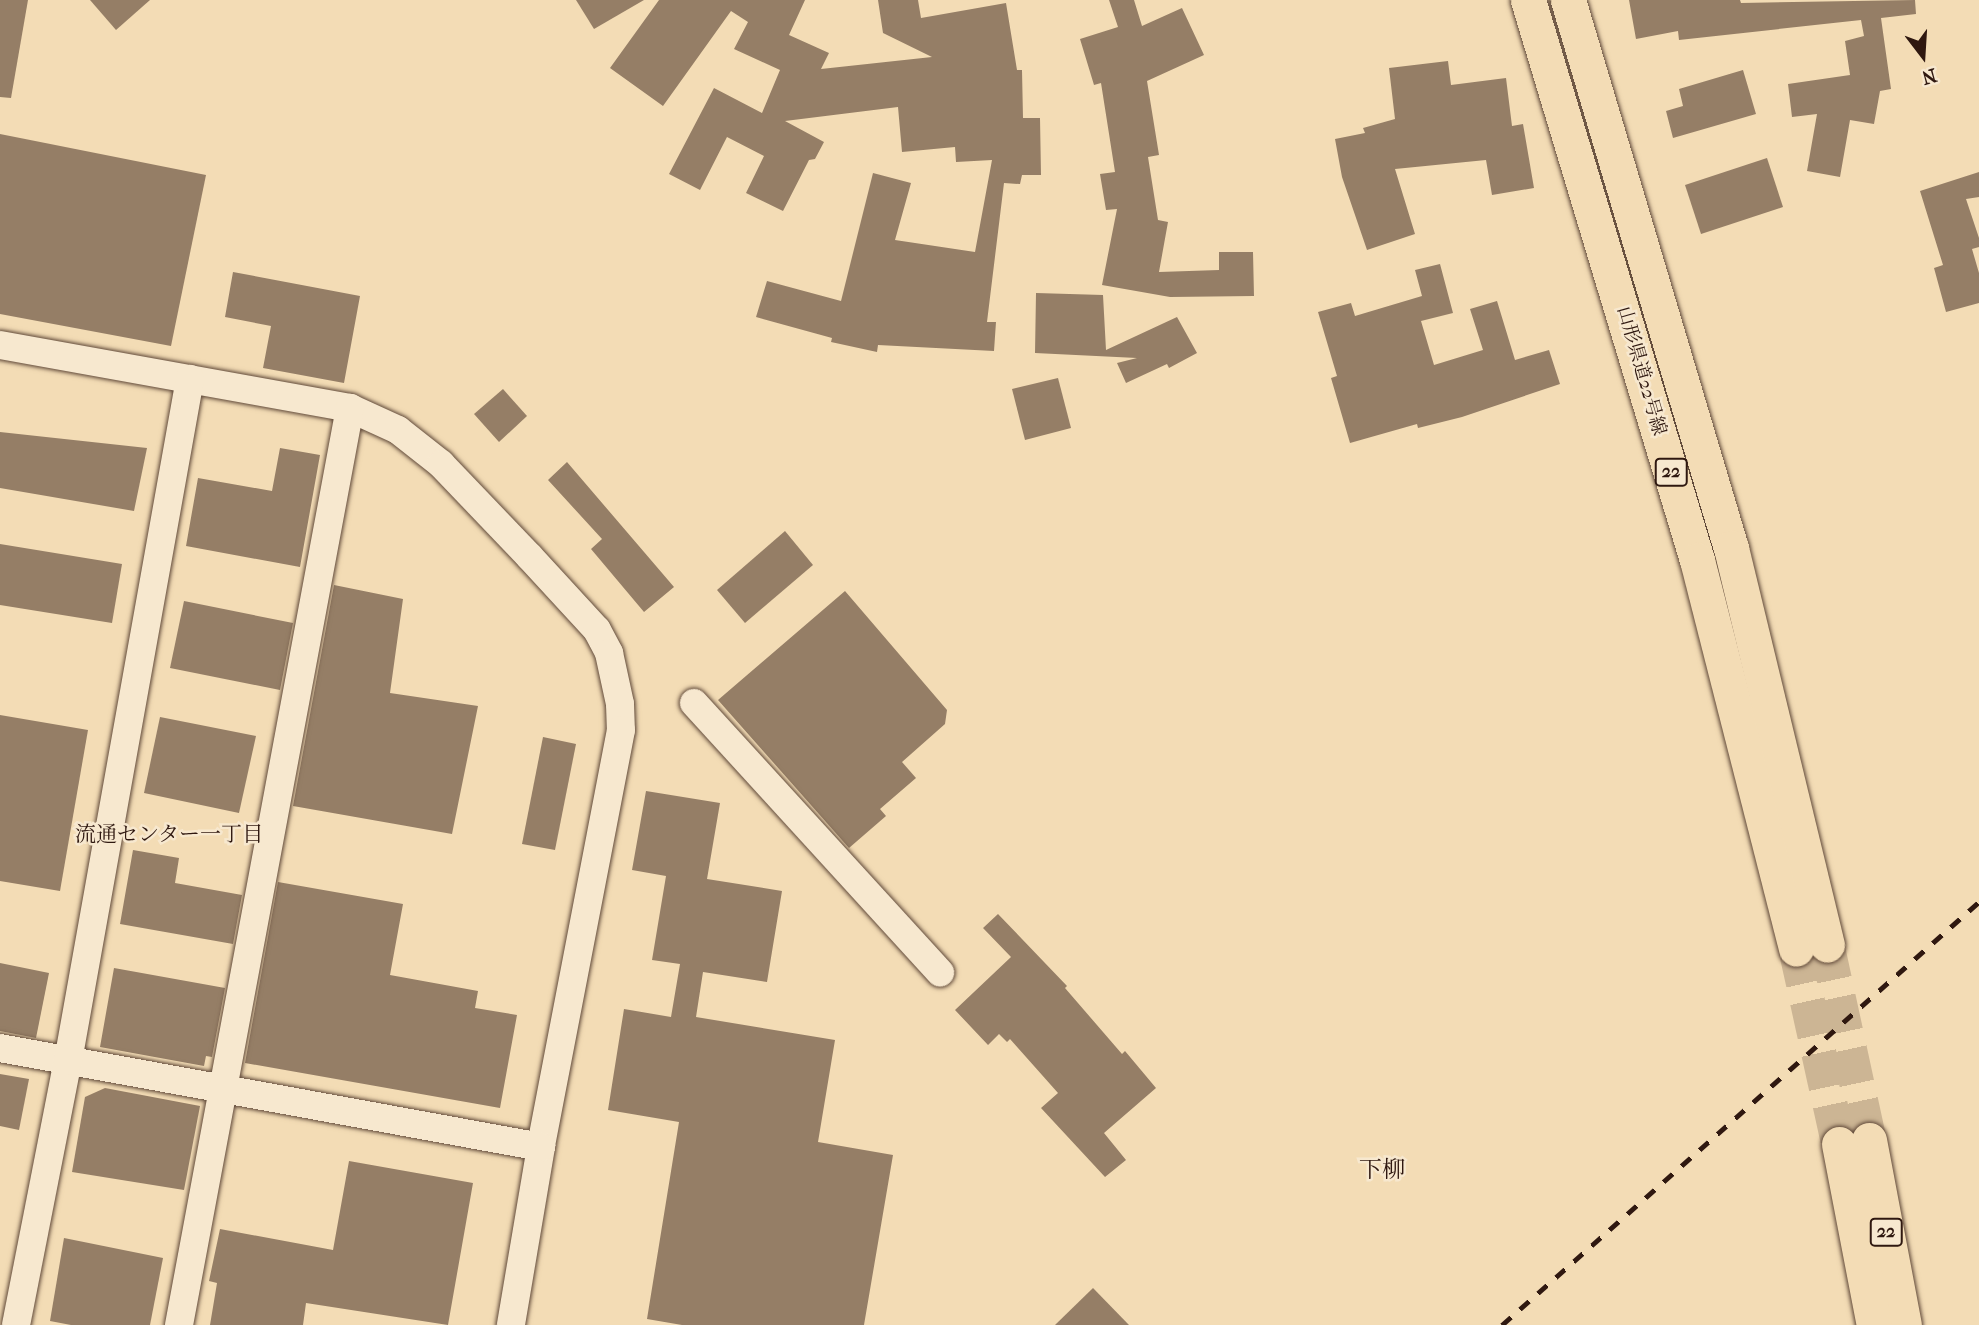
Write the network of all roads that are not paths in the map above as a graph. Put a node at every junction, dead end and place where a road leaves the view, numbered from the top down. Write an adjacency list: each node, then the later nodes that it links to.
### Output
1 (1528, 0): 2 (main road, 山形県道22号線 / 22)
2 (1568, 0)
3 (0, 345): 4 (street)
4 (190, 379): 5 (street); 9 (street)
5 (350, 408): 10 (street); 11 (street)
6 (694, 703): 7 (street)
7 (940, 972)
8 (0, 1048): 9 (street)
9 (68, 1061): 10 (street); 12 (street)
10 (222, 1087): 11 (street); 13 (street)
11 (541, 1147): 14 (street)
12 (16, 1325)
13 (179, 1325)
14 (511, 1325)
15 (1874, 1325): 16 (main road, 22)
16 (1904, 1325)

